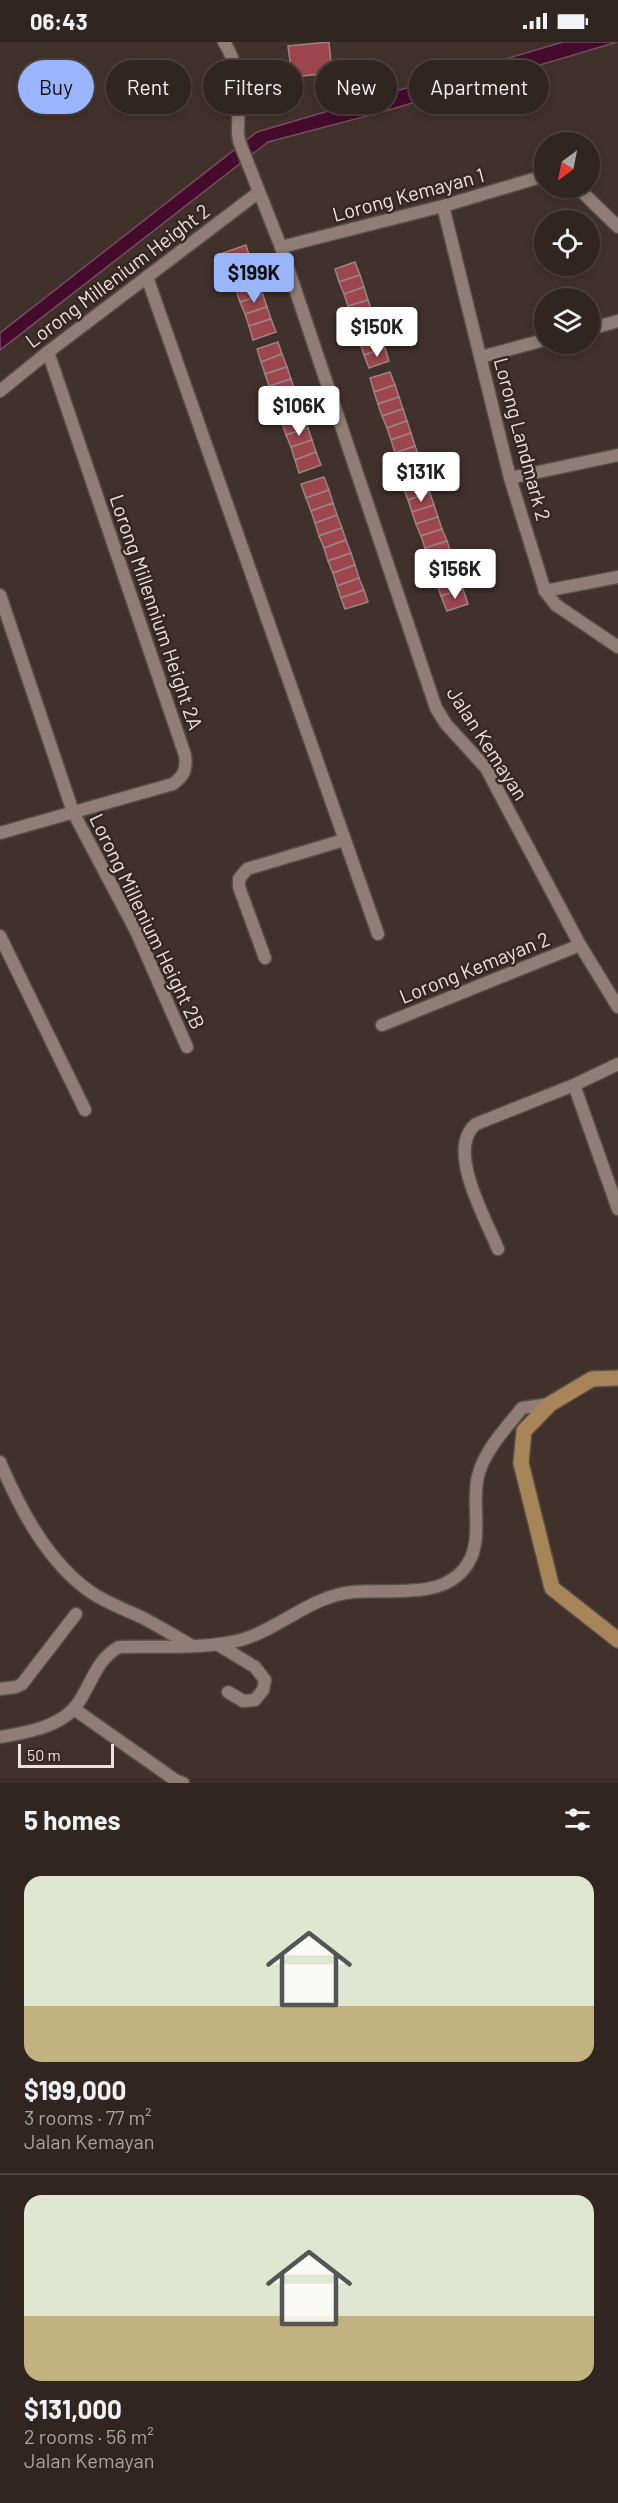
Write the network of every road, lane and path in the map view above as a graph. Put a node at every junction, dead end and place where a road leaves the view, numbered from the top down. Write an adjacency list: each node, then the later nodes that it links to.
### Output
1 (224, 42): 3 (street, Jalan Kemayan)
2 (534, 179): 5 (street, Lorong Kemayan 1)
3 (259, 192): 7 (street, Jalan Kemayan); 8 (street, Lorong Millenium Height 2)
4 (588, 198): 6 (street)
5 (443, 206): 7 (street, Lorong Kemayan 1); 13 (street, Lorong Landmark 2)
6 (618, 227)
7 (281, 247): 26 (street, Jalan Kemayan)
8 (147, 277): 12 (street, Lorong Millenium Height 2); 23 (street)
9 (618, 321): 10 (street)
10 (600, 326)
11 (534, 343): 13 (street)
12 (48, 352): 14 (street, Lorong Millenium Height 2); 21 (street, Lorong Millennium Height 2A)
13 (481, 357): 16 (street, Lorong Landmark 2)
14 (0, 391)
15 (618, 455): 16 (street)
16 (510, 478): 18 (street, Lorong Landmark 2)
17 (618, 577): 18 (street)
18 (545, 591): 20 (street, Lorong Landmark 2)
19 (0, 595): 21 (street)
20 (618, 646)
21 (73, 812): 22 (street); 30 (street, Lorong Millenium Height 2B)
22 (0, 833)
23 (344, 840): 24 (street); 27 (street)
24 (378, 934)
25 (0, 936): 33 (street)
26 (580, 945): 28 (street, Jalan Kemayan); 29 (street, Lorong Kemayan 2)
27 (265, 958)
28 (618, 1007)
29 (382, 1025)
30 (187, 1047)
31 (618, 1064): 32 (street)
32 (574, 1085): 34 (street); 35 (street)
33 (85, 1110)
34 (618, 1209)
35 (498, 1249)
36 (618, 1378): 37 (main road)
37 (550, 1404): 40 (main road); 41 (street)
38 (0, 1462): 42 (street)
39 (76, 1614): 43 (street)
40 (618, 1640)
41 (217, 1644): 42 (street); 44 (street)
42 (191, 1645): 45 (street)
43 (0, 1689)
44 (228, 1692)
45 (74, 1709): 46 (street); 47 (street)
46 (0, 1737)
47 (183, 1783)

